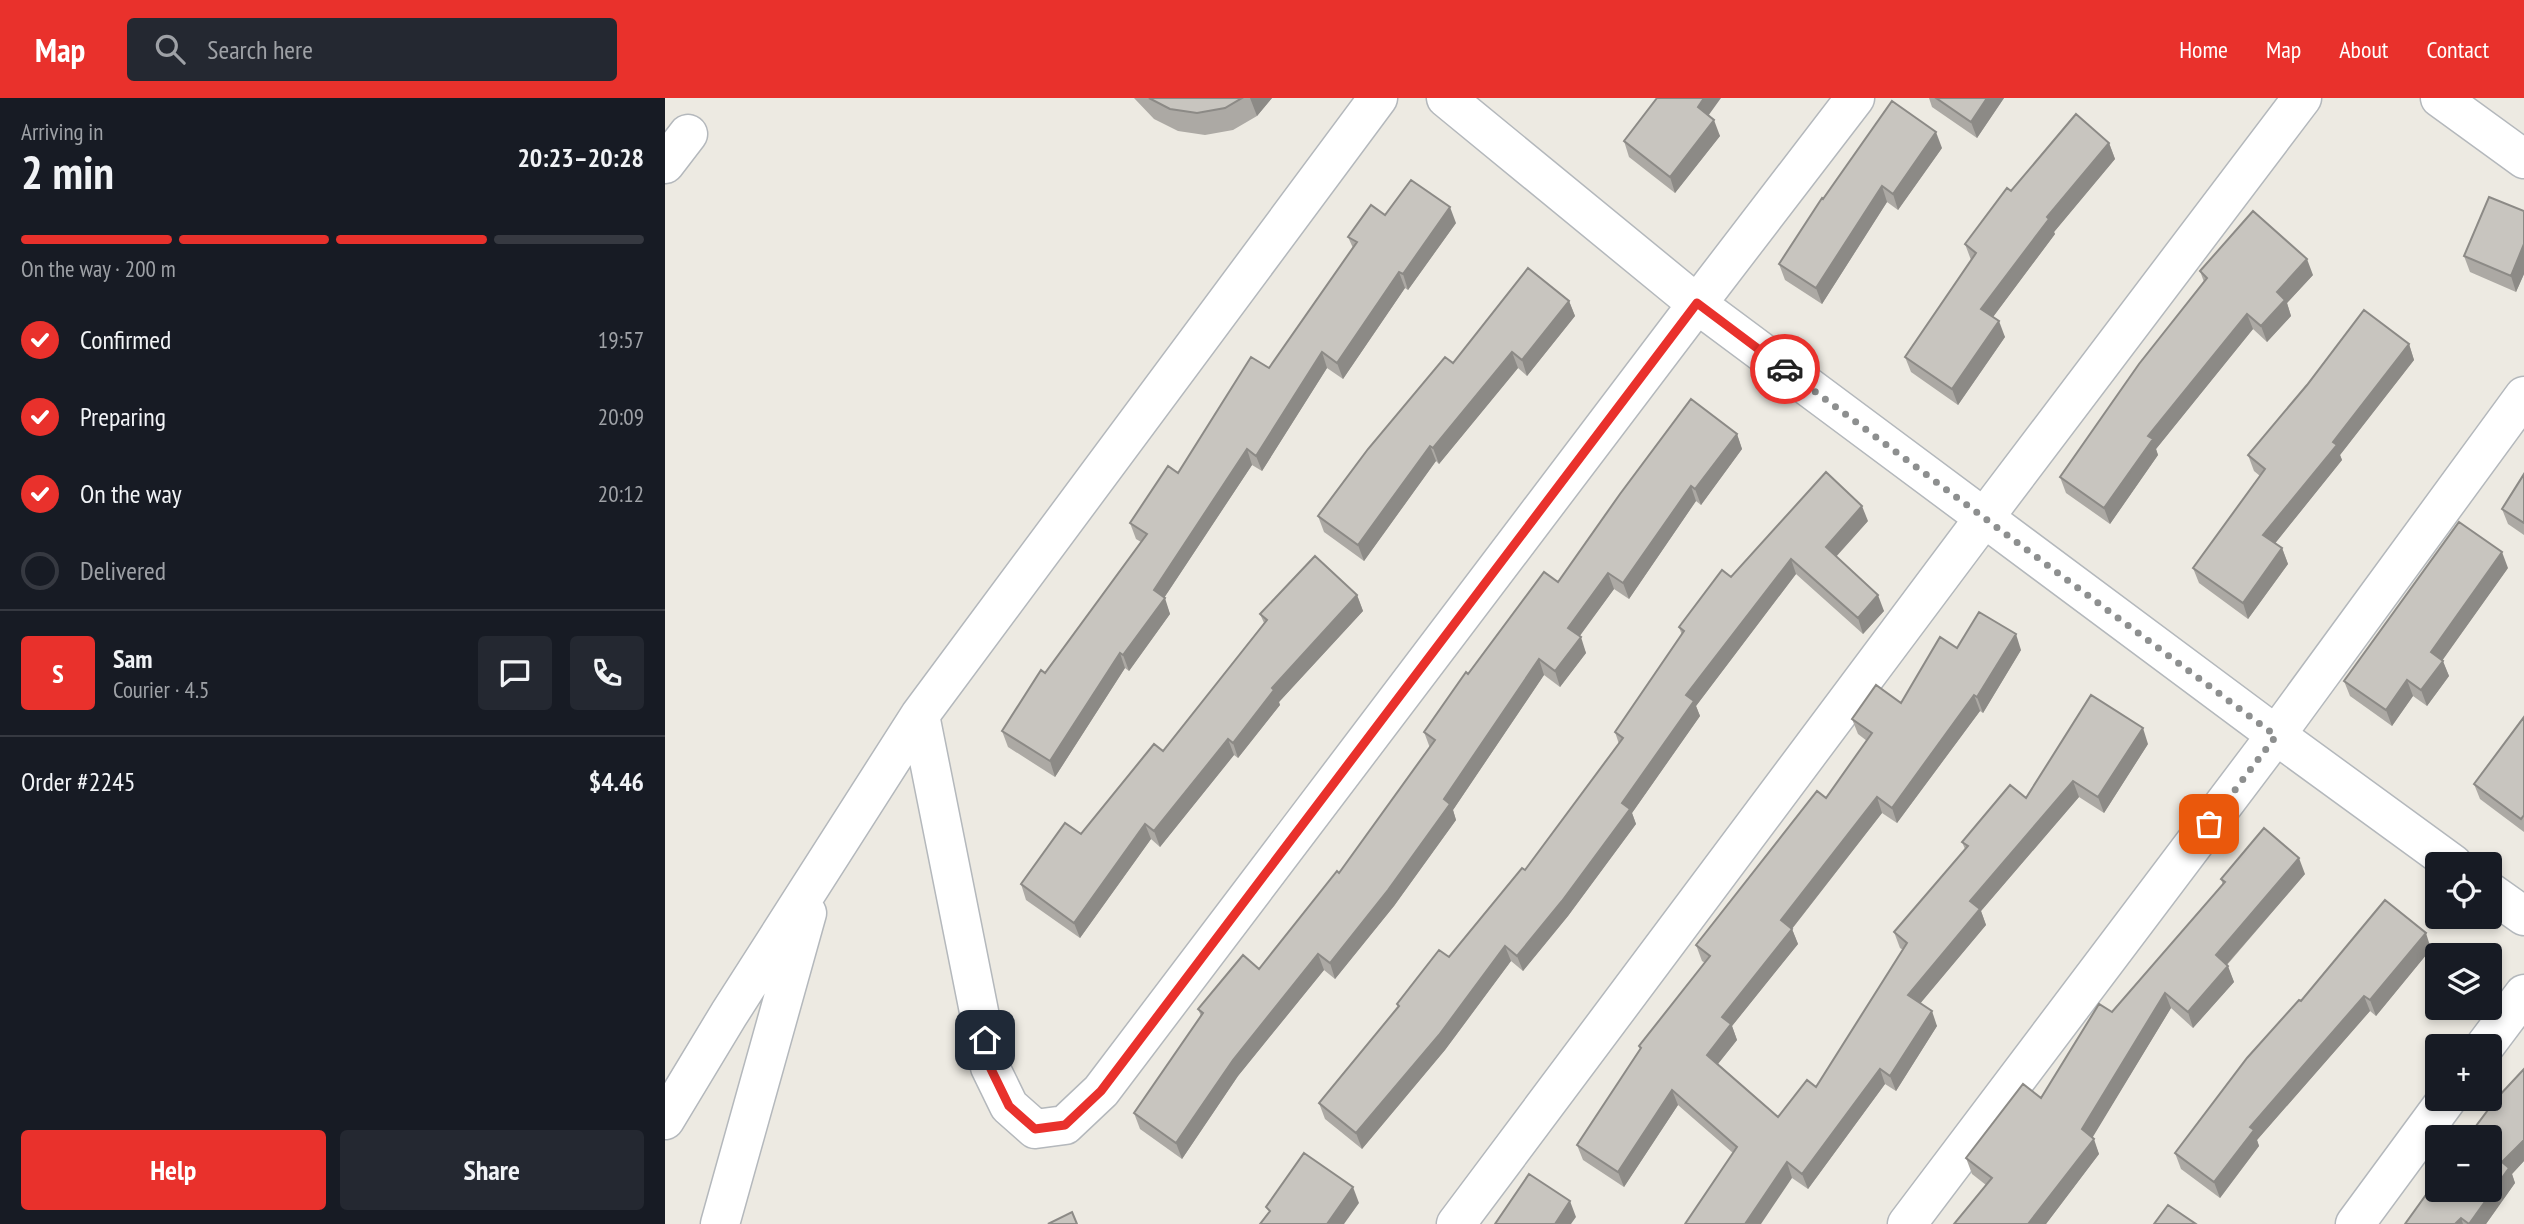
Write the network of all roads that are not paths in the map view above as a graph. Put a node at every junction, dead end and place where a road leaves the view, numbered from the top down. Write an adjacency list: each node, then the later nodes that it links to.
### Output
1 (1378, 98): 12 (street)
2 (1446, 98): 9 (street)
3 (1856, 98): 9 (street)
4 (2302, 98): 11 (street)
5 (2439, 98): 7 (street)
6 (688, 134): 8 (street)
7 (2524, 159)
8 (665, 164)
9 (1697, 303): 11 (street); 12 (street)
10 (2524, 396): 13 (street)
11 (1984, 518): 13 (street); 23 (street)
12 (920, 715): 15 (street)
13 (2276, 736): 14 (street); 24 (street)
14 (2436, 852)
15 (818, 875): 21 (street); 22 (street)
16 (2502, 900): 17 (street)
17 (2524, 916)
18 (2524, 994): 19 (street)
19 (2494, 1034)
20 (2438, 1111): 25 (street)
21 (665, 1120)
22 (720, 1224)
23 (1456, 1224)
24 (1907, 1224)
25 (2355, 1224)

